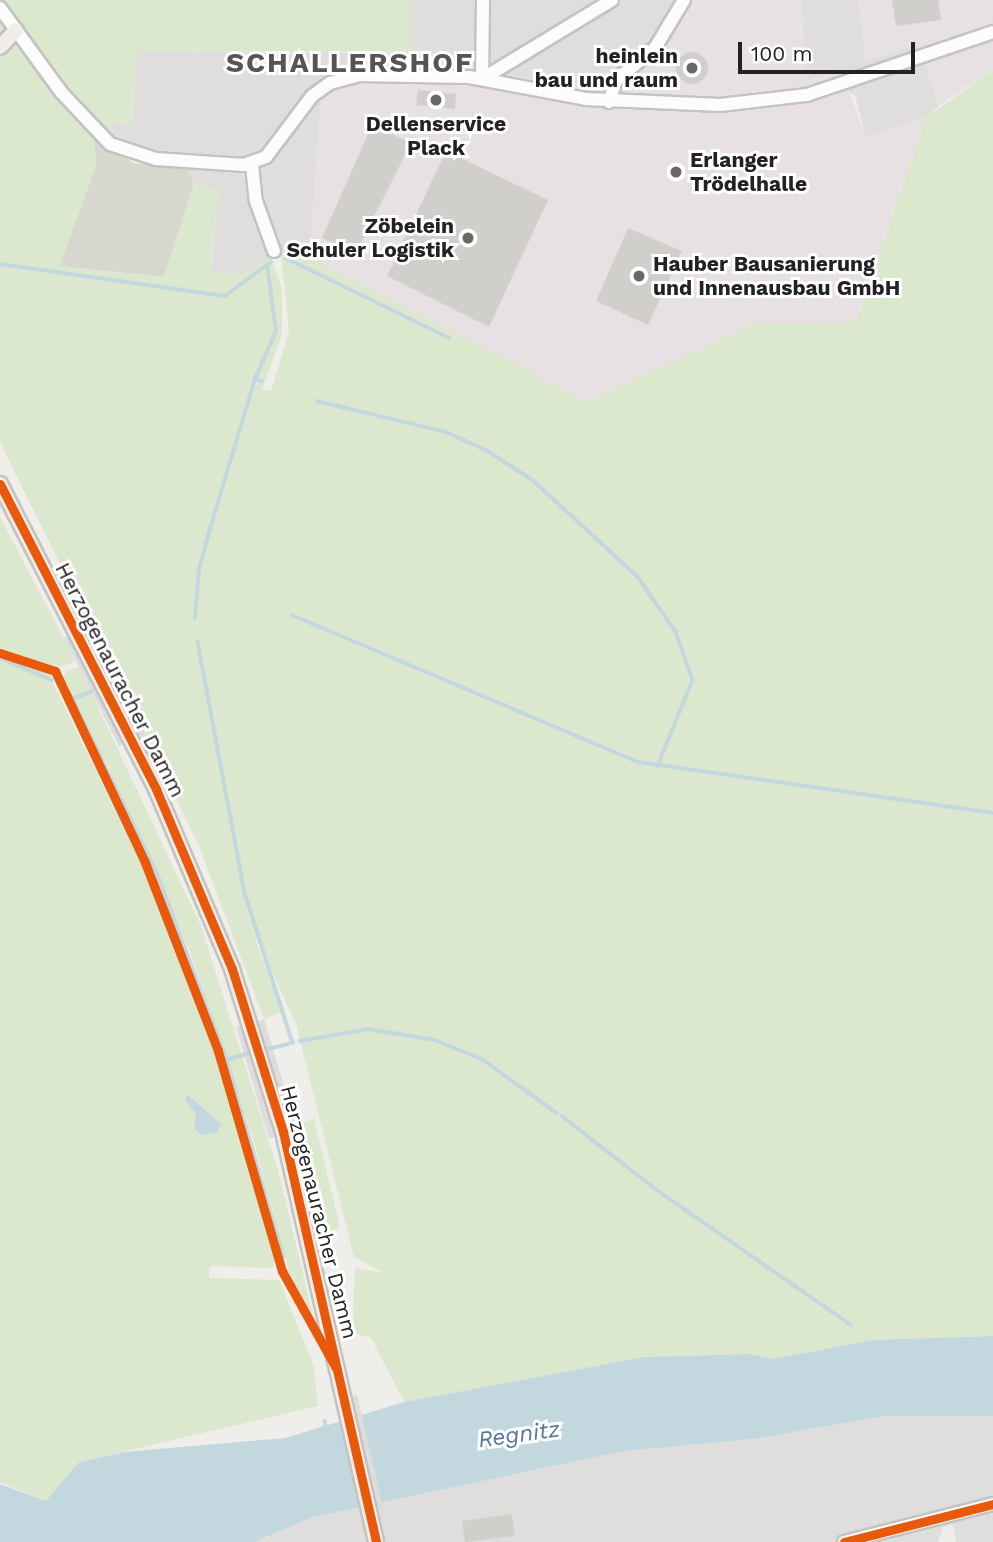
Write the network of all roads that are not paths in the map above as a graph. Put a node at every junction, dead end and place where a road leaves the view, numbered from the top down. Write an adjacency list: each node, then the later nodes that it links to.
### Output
1 (483, 0): 8 (street)
2 (612, 0): 8 (street)
3 (684, 0): 9 (street)
4 (0, 8): 5 (street)
5 (16, 30): 7 (main road); 10 (street)
6 (993, 32): 9 (street)
7 (0, 47)
8 (482, 79): 9 (street); 10 (street)
9 (609, 102)
10 (252, 165): 11 (street)
11 (274, 251)
12 (0, 484): 14 (main road, Herzogenauracher Damm)
13 (993, 1504): 15 (street)
14 (376, 1542)
15 (844, 1542)

